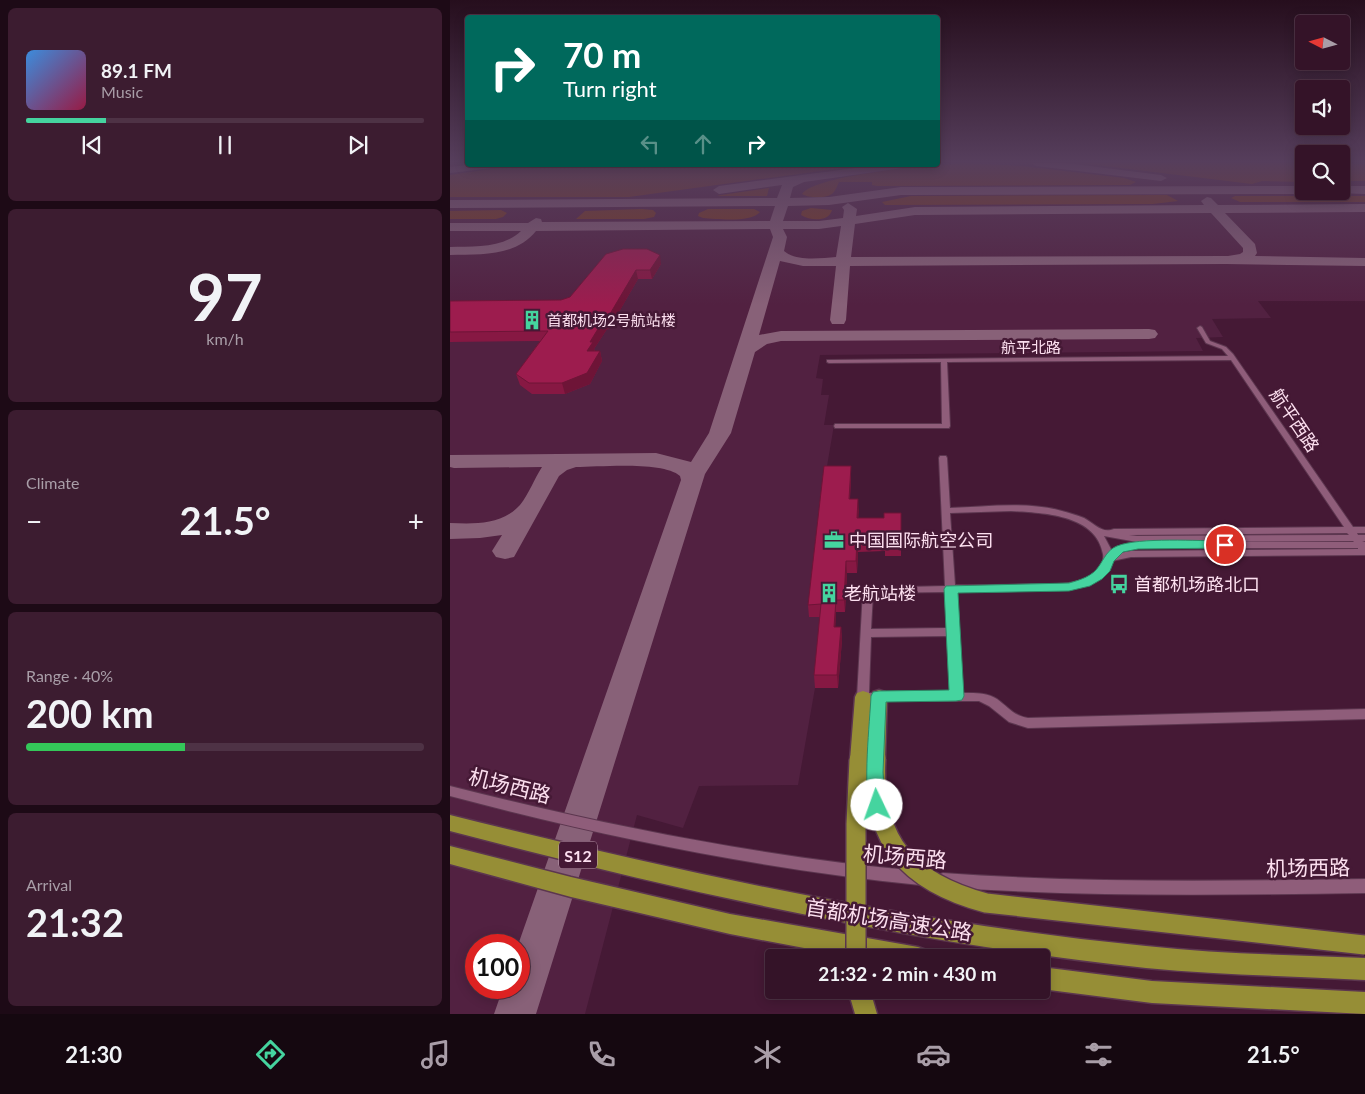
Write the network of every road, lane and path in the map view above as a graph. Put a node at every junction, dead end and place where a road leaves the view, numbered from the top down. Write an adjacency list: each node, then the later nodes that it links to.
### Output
1 (1200, 328): 2 (street, 航平西路)
2 (1233, 358): 3 (street, 航平北路); 12 (street, 航平西路)
3 (944, 360): 4 (street, 航平北路); 5 (street)
4 (829, 361)
5 (838, 426)
6 (943, 458): 7 (street)
7 (946, 511): 10 (street); 15 (street)
8 (1365, 530): 12 (street)
9 (1215, 531): 10 (street); 11 (street); 12 (street)
10 (1098, 532): 11 (street); 14 (street)
11 (1238, 542): 12 (street); 13 (street); 14 (street)
12 (1361, 544): 13 (street)
13 (1222, 554): 14 (street)
14 (1109, 559): 15 (street)
15 (951, 589): 16 (street); 17 (street)
16 (953, 632): 17 (street); 19 (street)
17 (866, 633): 18 (street)
18 (871, 696): 19 (street); 21 (highway)
19 (956, 696): 20 (street)
20 (1365, 714)
21 (867, 759): 26 (highway, bridge); 27 (highway, bridge)
22 (450, 791): 25 (street, 机场西路)
23 (450, 823): 29 (highway, 首都机场高速公路 / S12)
24 (450, 854): 28 (highway, 首都机场高速公路 / S12)
25 (1365, 886)
26 (1365, 945)
27 (856, 949)
28 (868, 949)
29 (1365, 969)
30 (1050, 979): 32 (highway)
31 (862, 999): 34 (highway)
32 (1365, 1003)
33 (1365, 1011): 35 (highway)
34 (866, 1014)
35 (1352, 1014)

